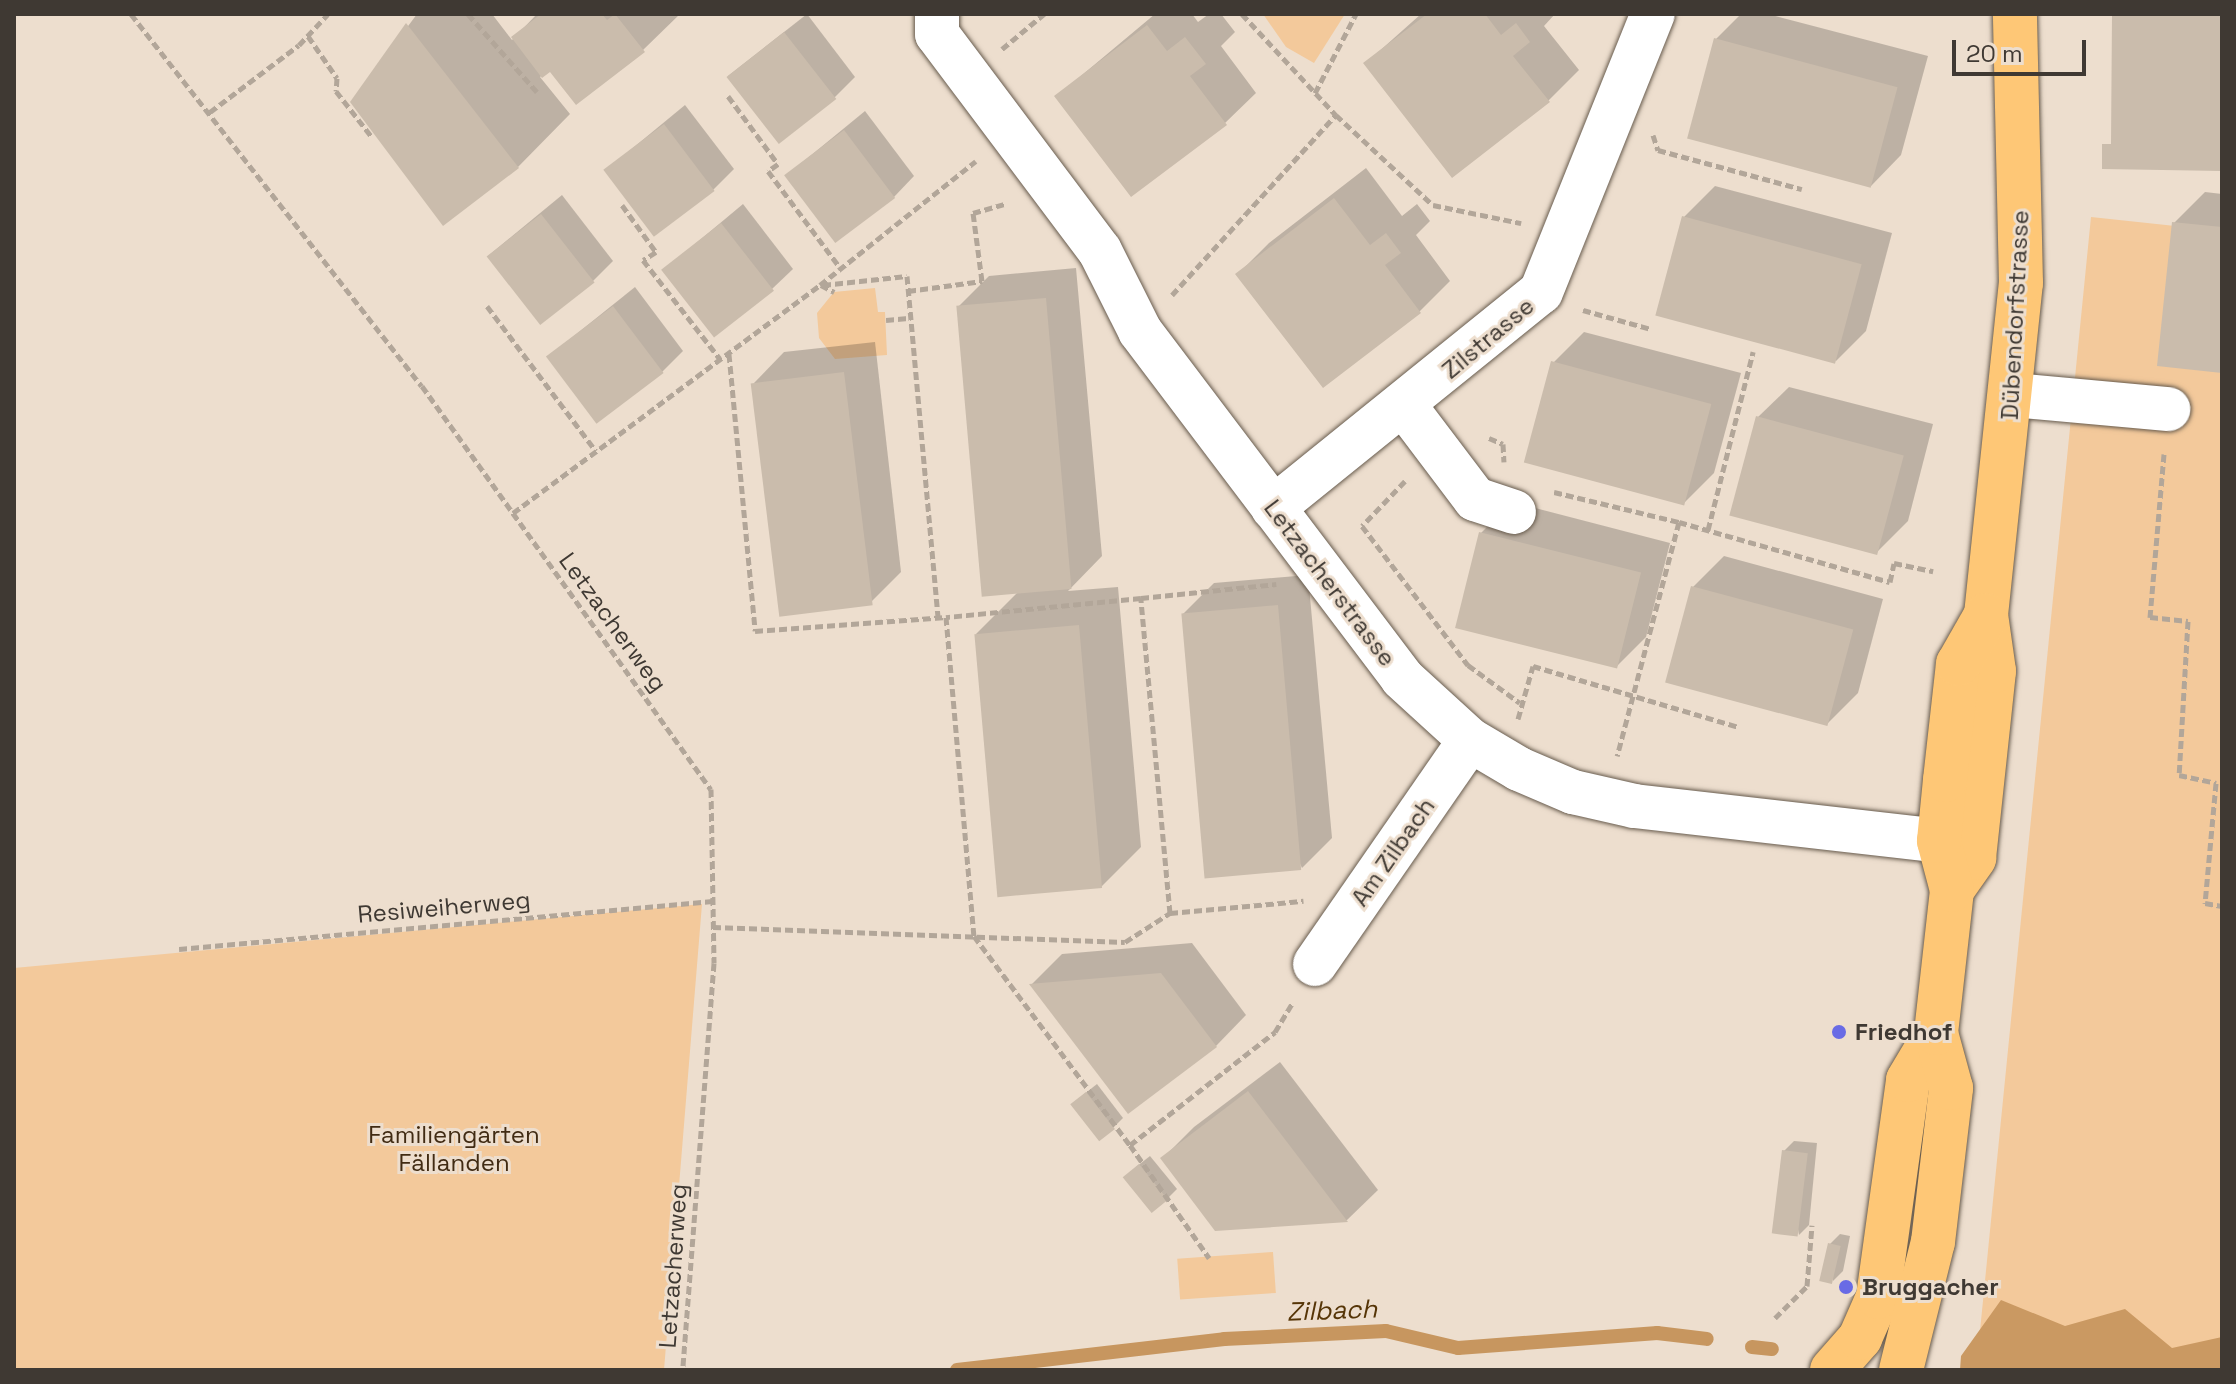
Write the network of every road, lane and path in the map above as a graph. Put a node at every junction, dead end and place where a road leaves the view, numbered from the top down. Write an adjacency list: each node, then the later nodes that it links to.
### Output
1 (131, 14): 16 (path, Letzacherweg)
2 (328, 14): 10 (path)
3 (468, 14): 13 (path)
4 (937, 14): 18 (street, Letzacherstrasse)
5 (1044, 14): 11 (path)
6 (1242, 14): 14 (path)
7 (1356, 14): 14 (path)
8 (1653, 14): 12 (street, Zilstrasse)
9 (2015, 14): 37 (main road, Dübendorfstrasse)
10 (307, 36): 16 (path); 19 (path)
11 (1002, 49)
12 (1625, 87): 21 (path); 28 (street, Zilstrasse)
13 (537, 92)
14 (1315, 93): 17 (path)
15 (728, 96): 24 (path)
16 (210, 112): 46 (path, Letzacherweg)
17 (1336, 115): 23 (path); 33 (path)
18 (1011, 133): 20 (street, Letzacherstrasse); 24 (path)
19 (372, 137)
20 (1054, 189): 26 (path); 33 (street, Letzacherstrasse)
21 (1802, 189)
22 (622, 205): 36 (path)
23 (1534, 226)
24 (841, 269): 25 (path)
25 (820, 285): 26 (path); 27 (path); 35 (path)
26 (908, 291): 30 (path)
27 (834, 292)
28 (1541, 292): 32 (path); 38 (street, Zilstrasse)
29 (487, 306): 42 (path)
30 (911, 318): 31 (path); 53 (path)
31 (886, 320)
32 (1651, 329)
33 (1140, 331): 45 (street, Letzacherstrasse)
34 (1753, 352): 48 (path)
35 (729, 354): 36 (path); 53 (path)
36 (720, 359): 42 (path)
37 (2013, 395): 39 (street); 52 (main road, Dübendorfstrasse)
38 (1404, 405): 41 (street); 45 (street, Zilstrasse)
39 (2168, 409): 65 (path)
40 (1483, 430): 43 (path)
41 (1436, 448): 44 (street); 55 (path)
42 (596, 451): 46 (path)
43 (1504, 468)
44 (1531, 501): 47 (path)
45 (1273, 508): 58 (street, Letzacherstrasse)
46 (513, 513): 64 (path, Letzacherweg)
47 (1679, 522): 48 (path); 54 (path)
48 (1708, 530): 49 (path)
49 (1933, 571)
50 (1270, 585): 51 (path)
51 (1141, 598): 53 (path); 66 (path)
52 (1986, 615): 62 (main road, Dübendorfstrasse); 63 (main road, Dübendorfstrasse)
53 (942, 617): 69 (path)
54 (1633, 697): 55 (path); 57 (path); 59 (path)
55 (1520, 703): 56 (path)
56 (1506, 717)
57 (1739, 727)
58 (1470, 740): 62 (street, Letzacherstrasse); 67 (street, Am Zilbach)
59 (1619, 750)
60 (1601, 758): 61 (path)
61 (1630, 764)
62 (1939, 841): 63 (main road, Dübendorfstrasse)
63 (1952, 890): 72 (main road, Dübendorfstrasse)
64 (713, 901): 68 (path, Letzacherweg); 70 (path, Resiweiherweg)
65 (2222, 906)
66 (1170, 913): 67 (path); 69 (path)
67 (1346, 920): 71 (street, Am Zilbach)
68 (713, 927): 69 (path); 77 (path, Letzacherweg)
69 (974, 936): 73 (path)
70 (179, 949)
71 (1315, 964): 73 (path)
72 (1936, 1033): 80 (main road, Dübendorfstrasse); 81 (main road, Dübendorfstrasse)
73 (1130, 1145): 75 (path)
74 (1812, 1225): 76 (path)
75 (1209, 1258)
76 (1775, 1318)
77 (683, 1370)
78 (1610, 1370): 79 (path)
79 (1633, 1370)
80 (1832, 1370)
81 (1901, 1370)

